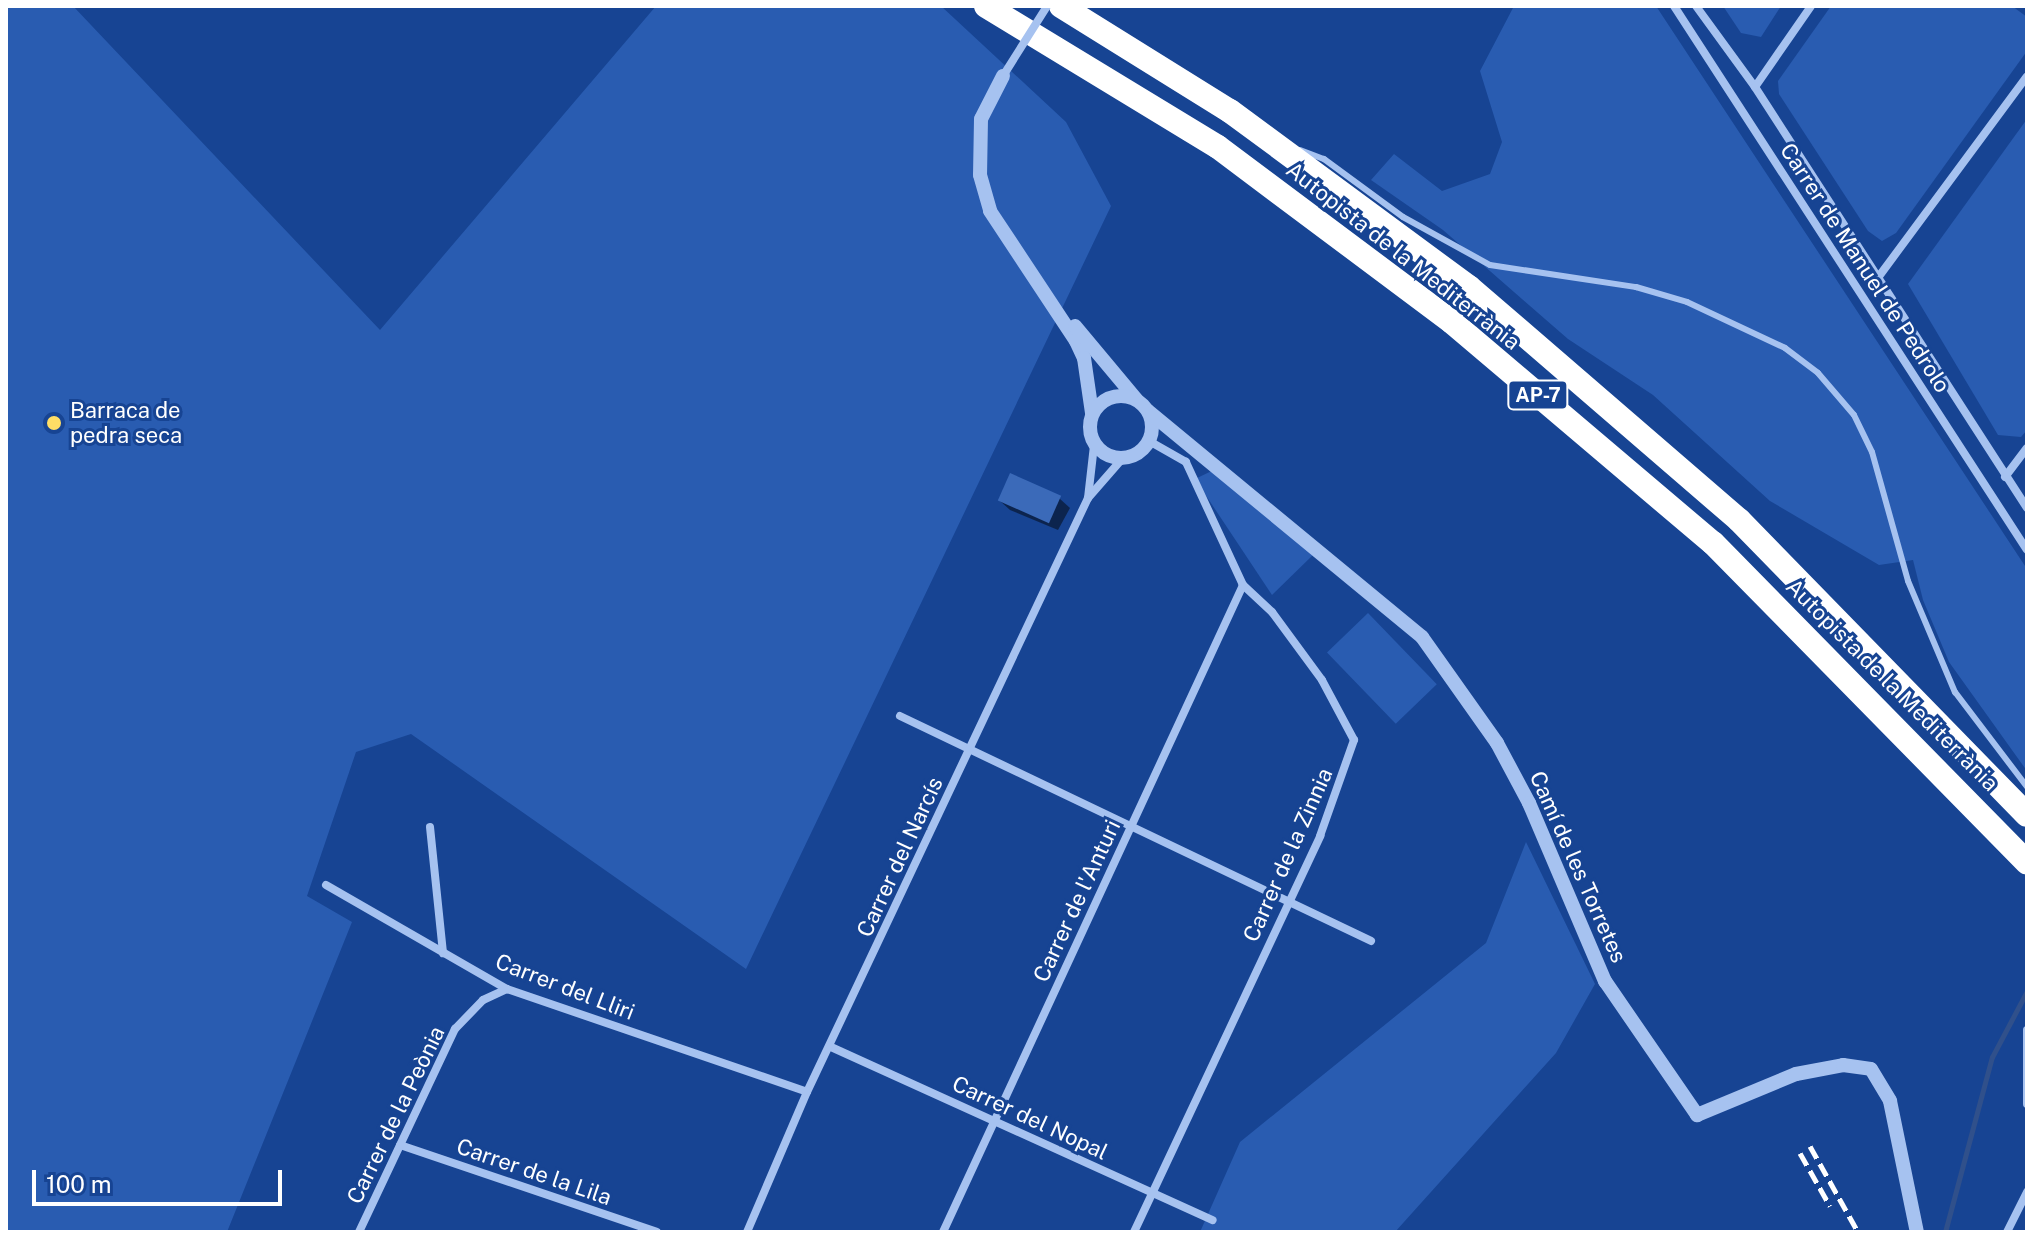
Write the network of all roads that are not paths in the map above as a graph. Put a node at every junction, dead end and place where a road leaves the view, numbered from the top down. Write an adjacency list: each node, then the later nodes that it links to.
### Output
1 (986, 6): 30 (highway, Autopista de la Mediterrània / AP-7)
2 (1047, 6): 7 (street, Camí de les Torretes, bridge)
3 (1061, 6): 10 (highway, Autopista de la Mediterrània / AP-7)
4 (1674, 6): 22 (street, Carrer de Manuel de Pedrolo)
5 (1696, 6): 9 (street, Carrer de Manuel de Pedrolo)
6 (1811, 6): 9 (street)
7 (1003, 76): 12 (street, Camí de les Torretes)
8 (2027, 76): 11 (street)
9 (1755, 87): 11 (street, Carrer de Manuel de Pedrolo)
10 (1269, 139): 26 (lane); 27 (highway, Autopista de la Mediterrània / AP-7)
11 (1877, 279): 19 (street, Carrer de Manuel de Pedrolo)
12 (1044, 294): 13 (street, Camí de les Torretes); 14 (street, Camí de les Torretes)
13 (1142, 405): 14 (street); 15 (street); 50 (street, Camí de les Torretes)
14 (1092, 413): 16 (street)
15 (1149, 441): 18 (street); 23 (street, Carrer de la Zinnia)
16 (1094, 445): 18 (street); 20 (street, Carrer del Narcís)
17 (2027, 448): 19 (street)
18 (1122, 459): 20 (street, Carrer del Narcís)
19 (2005, 477): 21 (street, Carrer de Manuel de Pedrolo)
20 (1088, 498): 25 (street, Carrer del Narcís)
21 (2027, 508)
22 (2027, 550)
23 (1243, 585): 28 (street, Carrer de l'Anturi); 32 (street, Carrer de la Zinnia)
24 (900, 716): 25 (street)
25 (970, 749): 28 (street); 37 (street, Carrer del Narcís)
26 (2027, 787)
27 (2027, 815)
28 (1132, 826): 32 (street); 40 (street, Carrer de l'Anturi)
29 (430, 827): 34 (street)
30 (2027, 862)
31 (326, 885): 34 (street, Carrer del Lliri)
32 (1289, 899): 33 (street); 43 (street, Carrer de la Zinnia)
33 (1371, 941)
34 (443, 953): 35 (street, Carrer del Lliri)
35 (507, 989): 38 (street, Carrer del Lliri); 41 (street, Carrer de la Peònia)
36 (2027, 1030): 39 (street)
37 (831, 1047): 38 (street, Carrer del Narcís); 40 (street, Carrer del Nopal)
38 (807, 1092): 47 (street, Carrer del Narcís)
39 (2027, 1104)
40 (994, 1120): 43 (street, Carrer del Nopal); 48 (street, Carrer de l'Anturi)
41 (400, 1145): 45 (street, Carrer de la Peònia); 46 (street, Carrer de la Lila)
42 (2027, 1192): 51 (street)
43 (1151, 1195): 44 (street, Carrer del Nopal); 49 (street, Carrer de la Zinnia)
44 (1213, 1220)
45 (359, 1232)
46 (657, 1232)
47 (747, 1232)
48 (943, 1232)
49 (1134, 1232)
50 (1917, 1232)
51 (2007, 1232)

